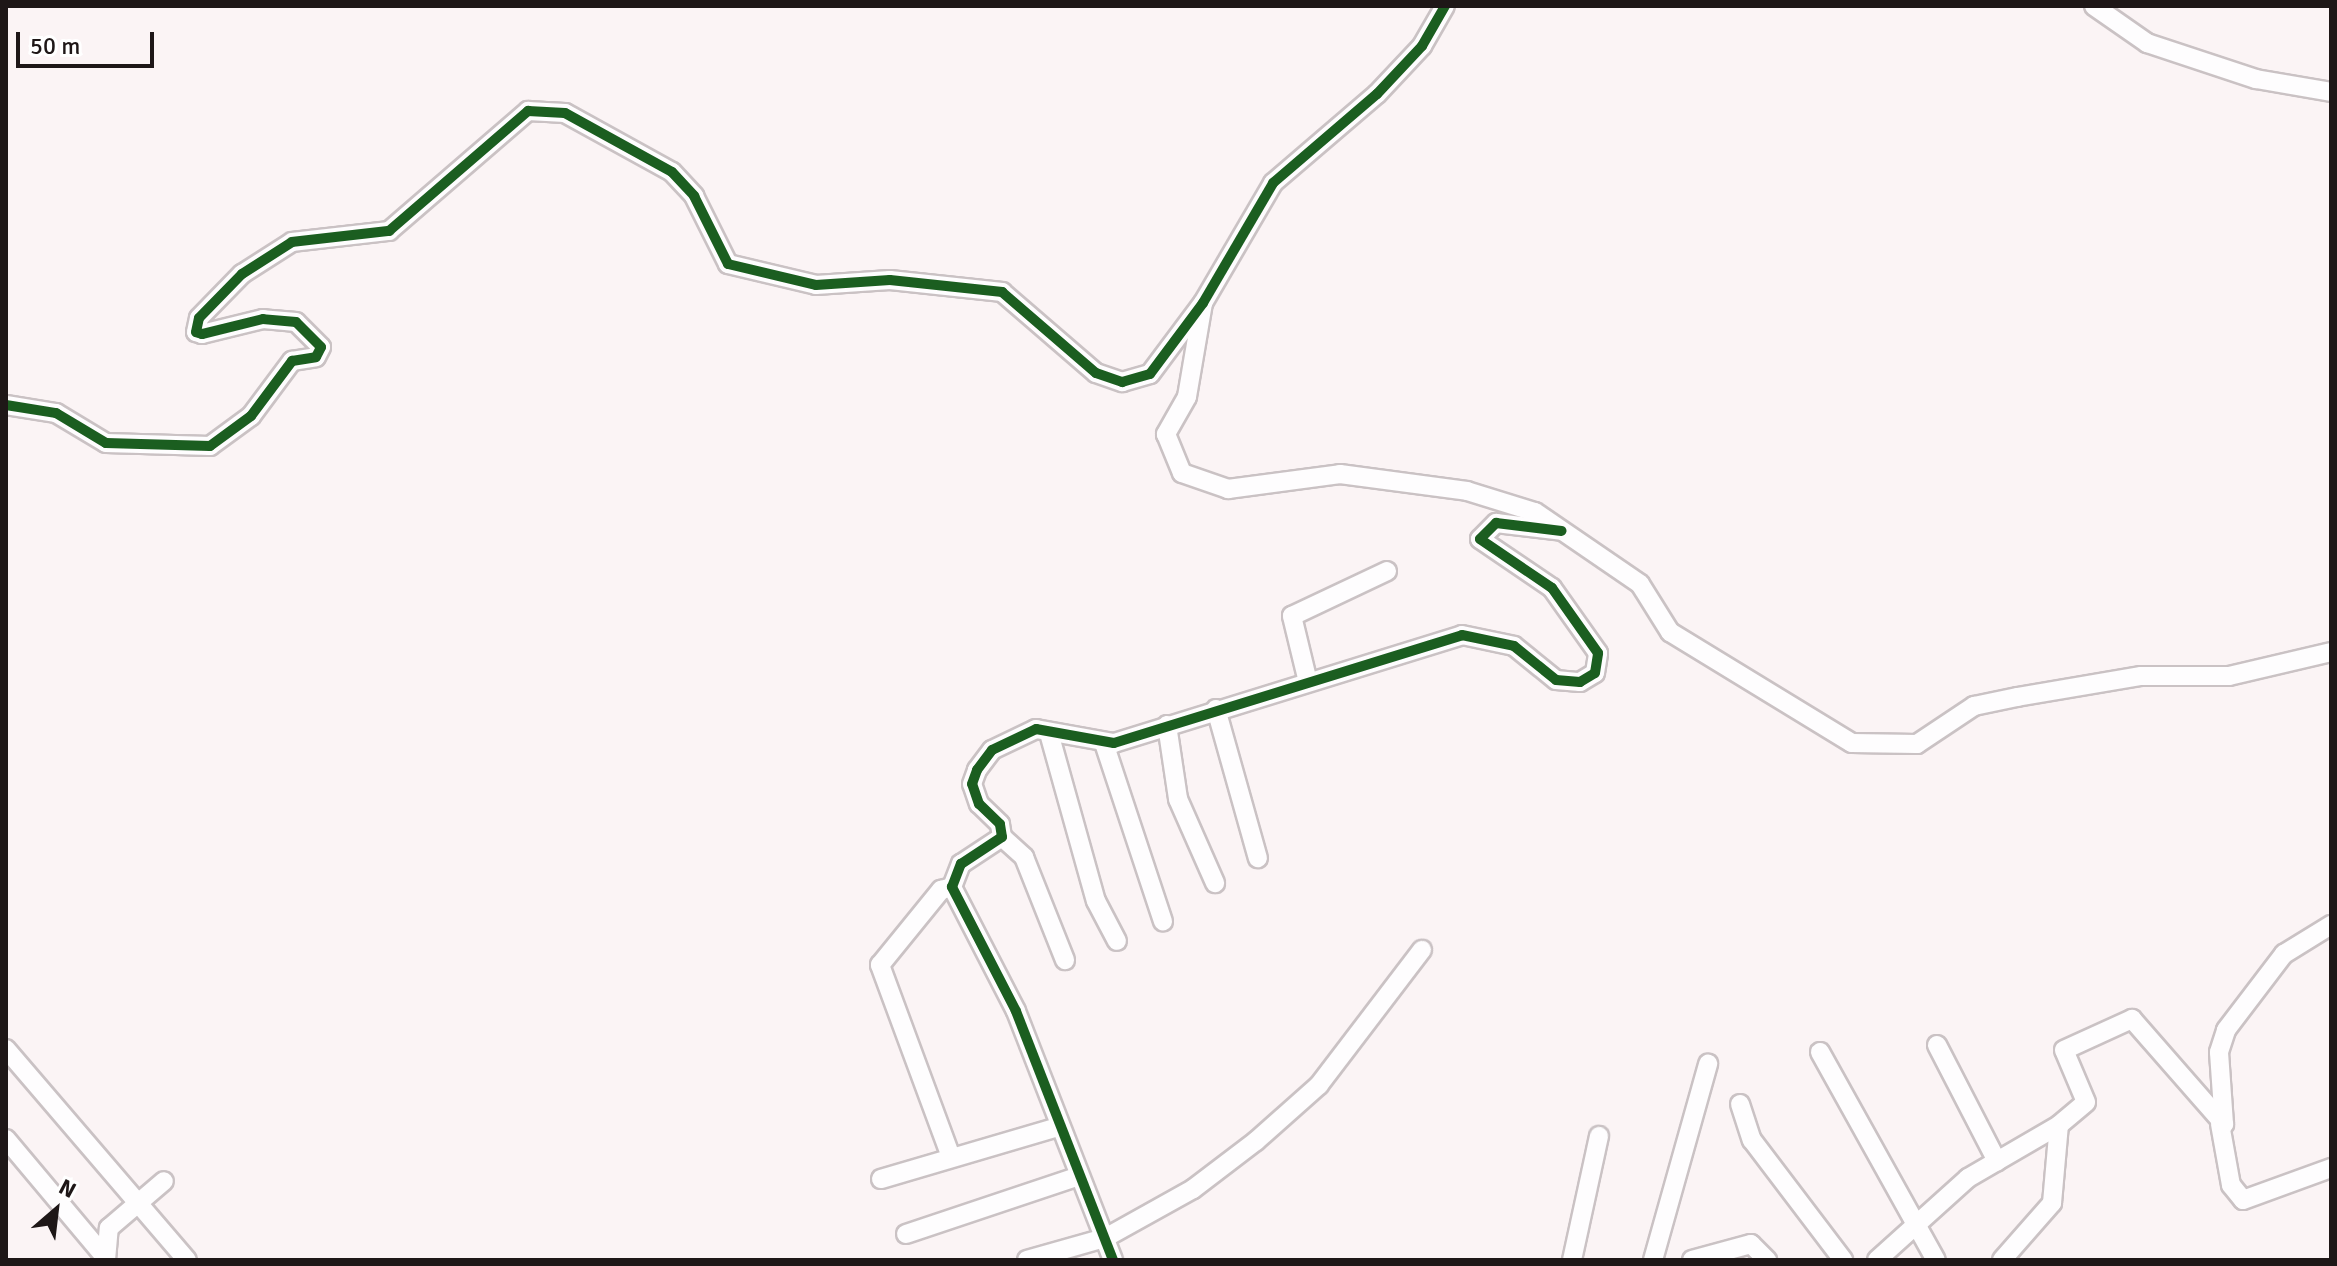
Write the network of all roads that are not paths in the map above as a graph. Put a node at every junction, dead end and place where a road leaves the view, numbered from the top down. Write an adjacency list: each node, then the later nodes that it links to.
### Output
1 (1445, 6): 4 (street)
2 (2094, 6): 3 (street)
3 (2331, 92)
4 (1203, 303): 5 (street); 6 (street)
5 (6, 405)
6 (1562, 531): 8 (street); 9 (street)
7 (1387, 571): 9 (street)
8 (2331, 652)
9 (1307, 678): 10 (street)
10 (1216, 709): 11 (street); 15 (street)
11 (1167, 725): 13 (street); 16 (street)
12 (1049, 733): 13 (street); 14 (street); 20 (street)
13 (1104, 743): 18 (street)
14 (1002, 837): 17 (street); 22 (street)
15 (1258, 858)
16 (1215, 883)
17 (952, 887): 30 (street); 33 (street)
18 (1163, 921)
19 (2331, 925): 28 (street)
20 (1117, 941)
21 (1422, 950): 42 (street)
22 (1065, 960)
23 (1937, 1045): 34 (street)
24 (6, 1049): 39 (street)
25 (1820, 1052): 40 (street)
26 (1708, 1064): 48 (street)
27 (1740, 1104): 51 (street)
28 (2220, 1124): 29 (street); 35 (street)
29 (2059, 1125): 34 (street); 54 (street)
30 (1058, 1127): 33 (street); 36 (street)
31 (1599, 1136): 47 (street)
32 (6, 1139): 43 (street)
33 (951, 1157): 37 (street)
34 (1997, 1161): 40 (street)
35 (2331, 1168)
36 (1079, 1176): 41 (street); 42 (street)
37 (881, 1179)
38 (164, 1181): 39 (street)
39 (138, 1202): 43 (street); 44 (street)
40 (1912, 1224): 52 (street); 53 (street)
41 (906, 1234)
42 (1105, 1238): 45 (street); 46 (street)
43 (105, 1259)
44 (187, 1260)
45 (1027, 1260)
46 (1113, 1260)
47 (1572, 1260)
48 (1653, 1260)
49 (1692, 1260): 50 (street)
50 (1767, 1260)
51 (1843, 1260)
52 (1877, 1260)
53 (1936, 1260)
54 (2002, 1260)

